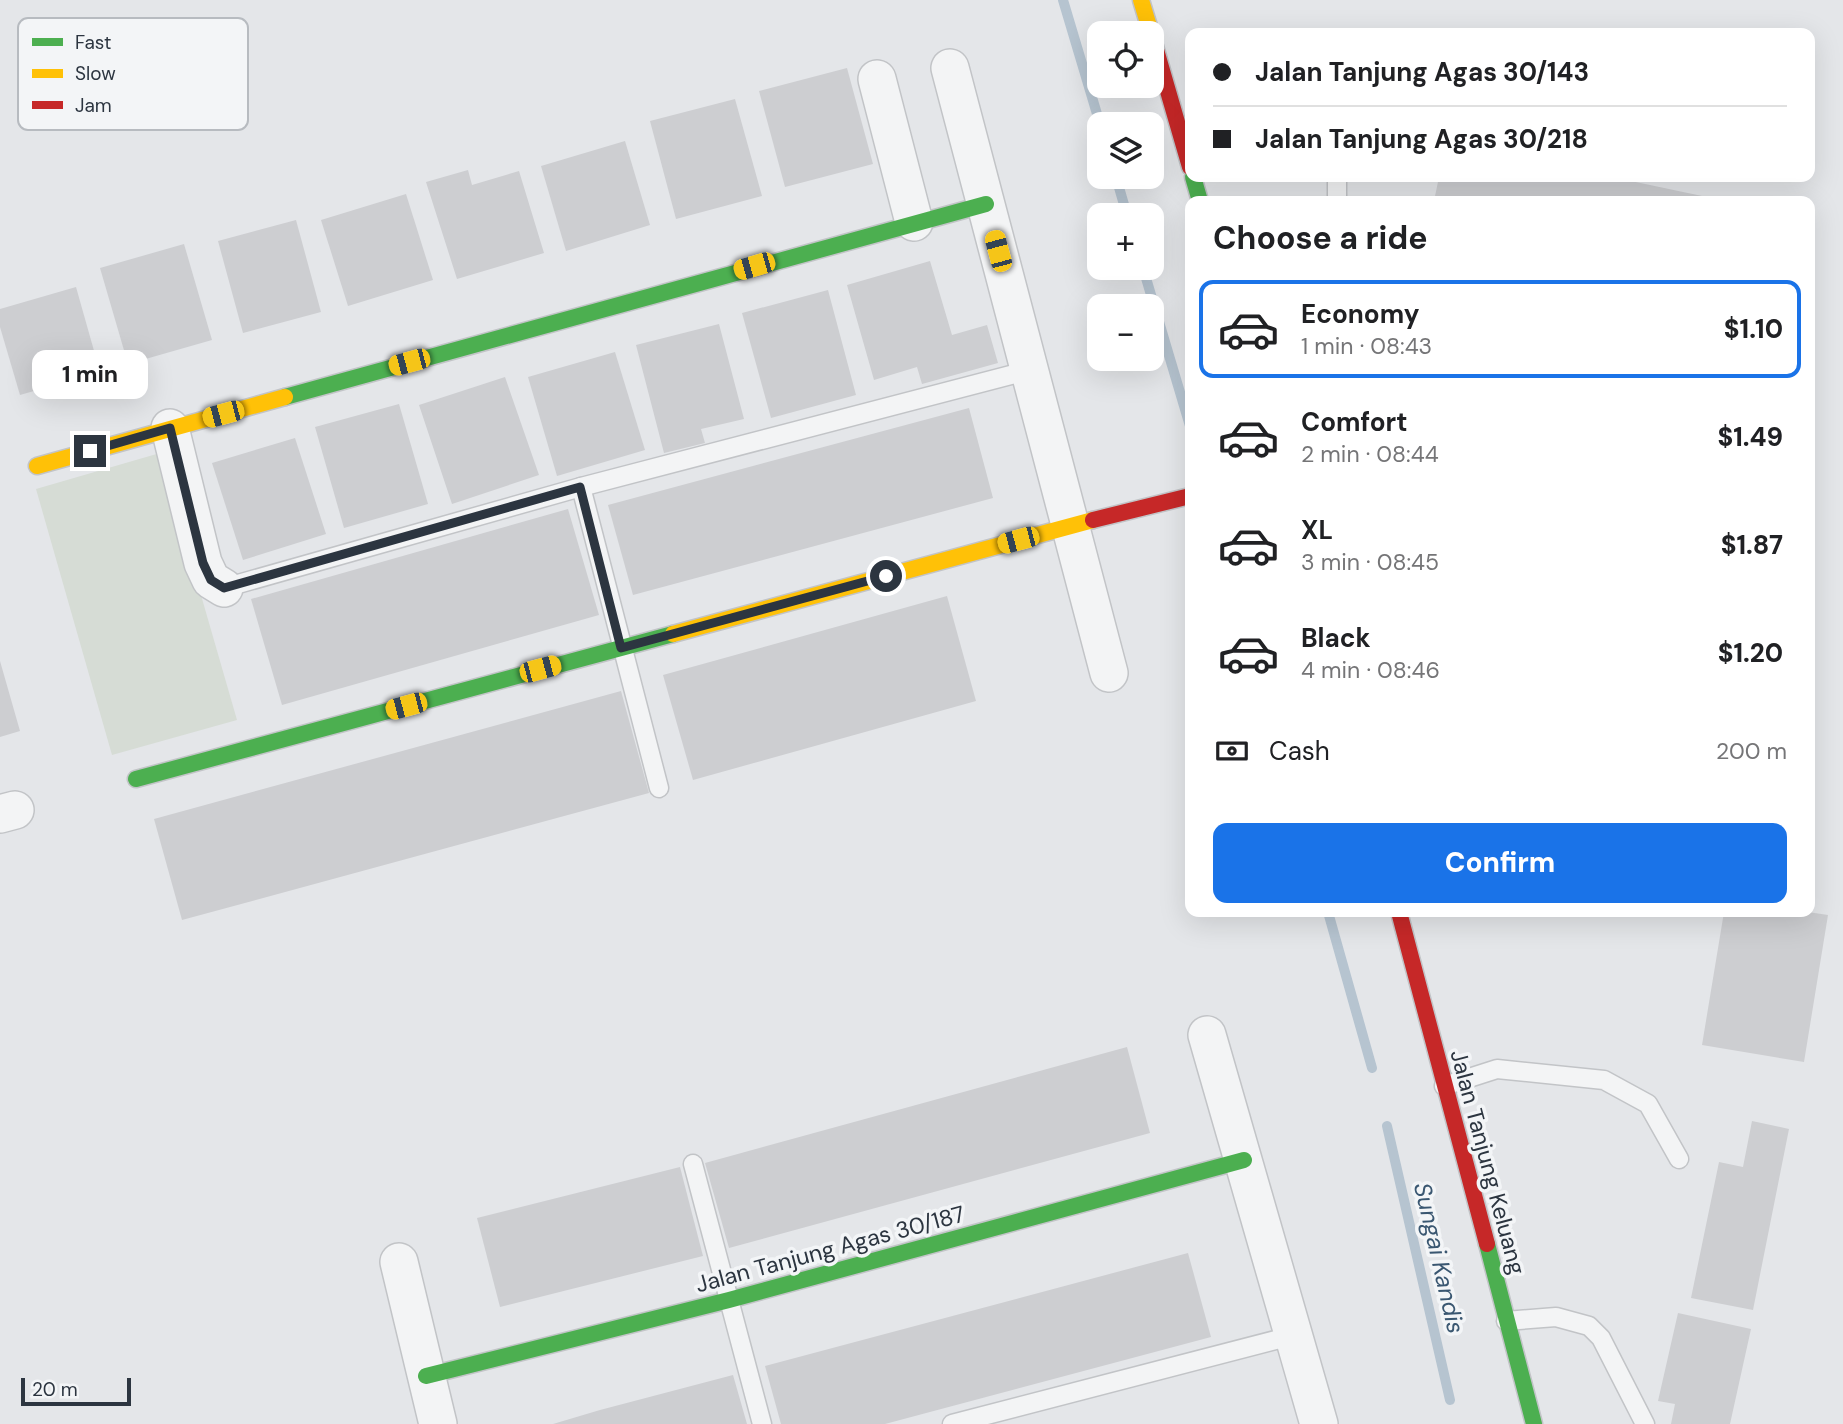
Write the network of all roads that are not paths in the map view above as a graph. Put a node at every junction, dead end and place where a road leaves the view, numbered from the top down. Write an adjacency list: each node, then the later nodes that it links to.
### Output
1 (1141, 0): 2 (street)
2 (1147, 21)
3 (950, 68): 7 (street)
4 (1164, 68): 6 (street)
5 (877, 79): 8 (street)
6 (1183, 117)
7 (986, 204): 8 (street); 9 (street)
8 (914, 222): 10 (street)
9 (1030, 370): 12 (lane); 14 (street)
10 (170, 428): 11 (street); 15 (street)
11 (37, 466)
12 (580, 487): 15 (lane); 16 (lane)
13 (1185, 497): 14 (street)
14 (1071, 526): 16 (street); 17 (street)
15 (224, 588)
16 (621, 648): 18 (street); 19 (lane)
17 (1109, 674)
18 (136, 779)
19 (660, 788)
20 (1400, 917): 22 (street, Jalan Tanjung Keluang)
21 (1207, 1035): 24 (street)
22 (1444, 1086): 23 (lane); 28 (street, Jalan Tanjung Keluang)
23 (1679, 1159)
24 (1244, 1160): 27 (street, Jalan Tanjung Agas 30/187); 29 (street)
25 (693, 1164): 27 (lane)
26 (399, 1262): 30 (street)
27 (729, 1300): 30 (street, Jalan Tanjung Agas 30/187); 32 (lane)
28 (1506, 1321): 35 (street, Jalan Tanjung Keluang); 36 (lane)
29 (1295, 1335): 33 (lane); 34 (street)
30 (426, 1376): 31 (street)
31 (438, 1424)
32 (762, 1424)
33 (952, 1424)
34 (1319, 1424)
35 (1534, 1424)
36 (1645, 1424)

